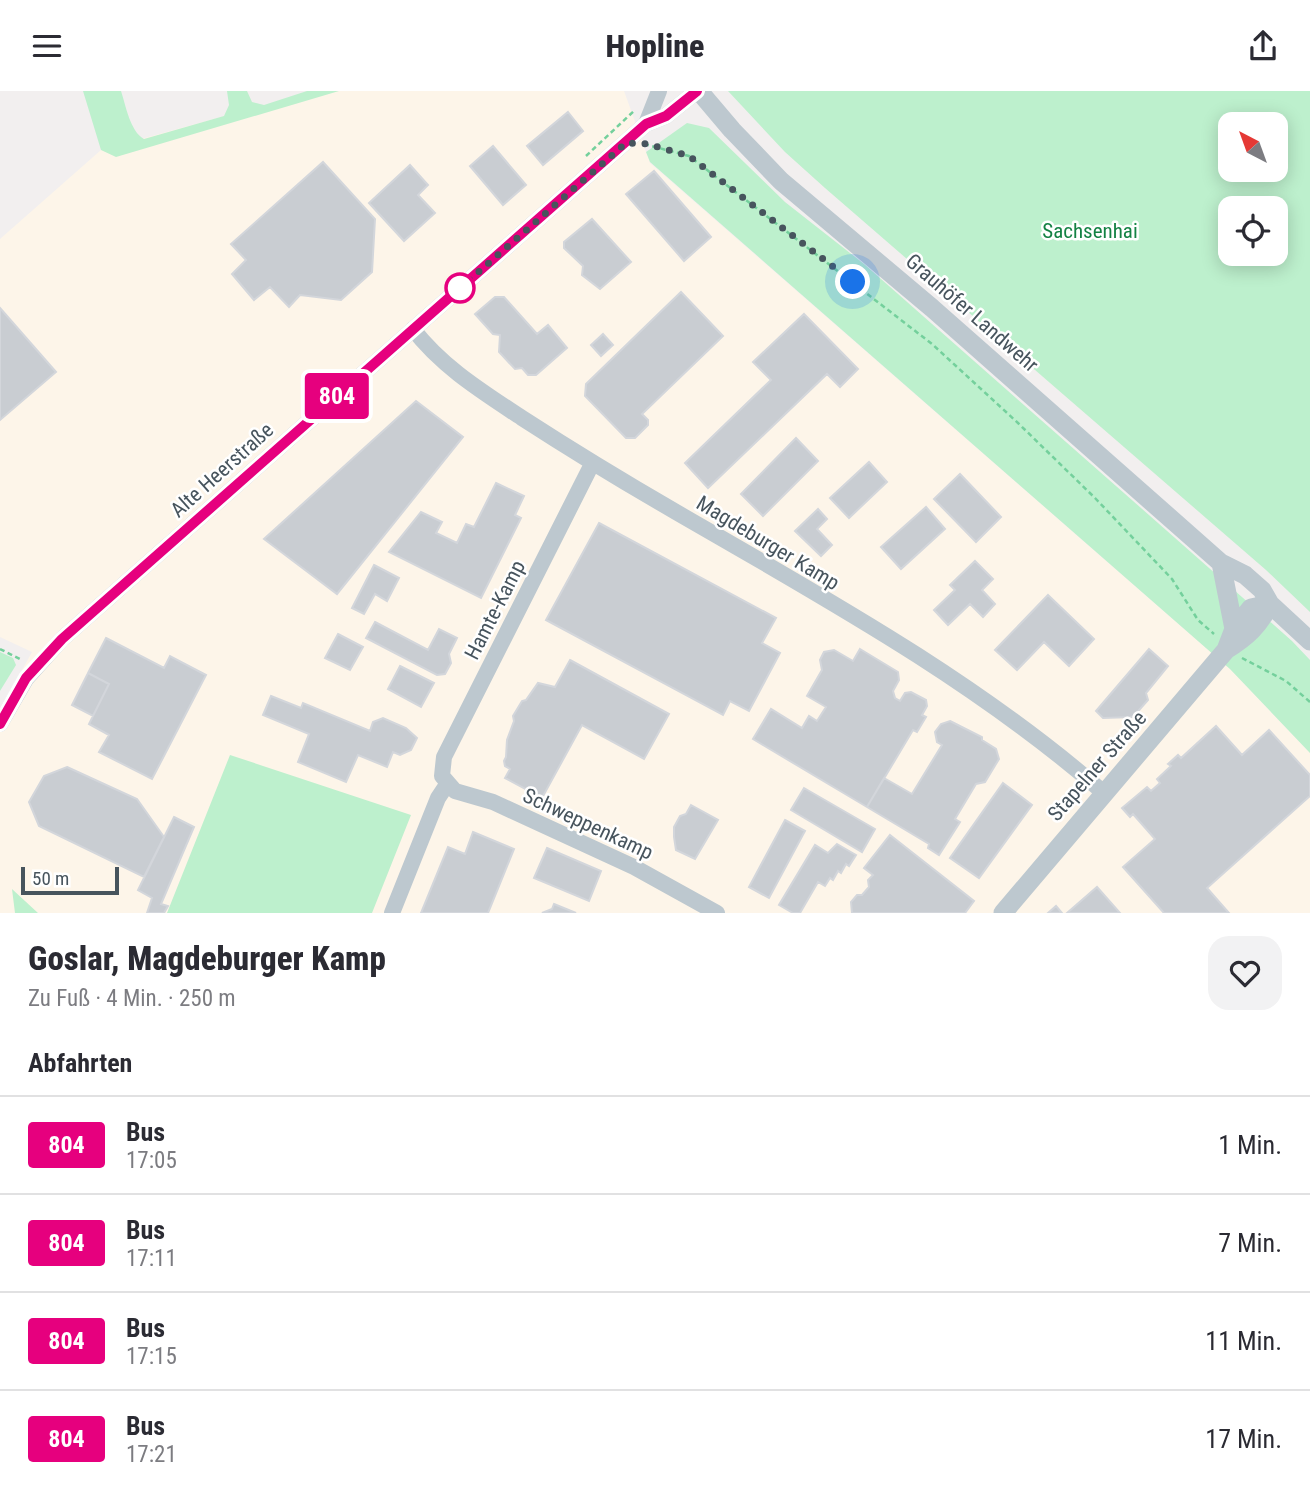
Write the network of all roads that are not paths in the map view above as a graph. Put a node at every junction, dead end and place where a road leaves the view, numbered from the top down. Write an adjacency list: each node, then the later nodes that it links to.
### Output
1 (671, 91): 3 (street, Alte Heerstraße)
2 (698, 91): 4 (street, Alte Heerstraße); 7 (street, Grauhöfer Landwehr)
3 (657, 98): 4 (street, Alte Heerstraße)
4 (646, 124): 5 (street, Alte Heerstraße)
5 (412, 329): 6 (street, Magdeburger Kamp); 11 (street, Alte Heerstraße)
6 (592, 464): 12 (street, Hamte-Kamp); 13 (street, Magdeburger Kamp)
7 (1221, 563): 8 (street, Grauhöfer Landwehr); 9 (street)
8 (1270, 604): 9 (street, Stapelner Straße); 10 (street, Grauhöfer Landwehr)
9 (1226, 638): 13 (street, Stapelner Straße)
10 (1310, 641)
11 (0, 724)
12 (445, 780): 14 (street, Hamte-Kamp); 15 (street, Schweppenkamp)
13 (1104, 793): 16 (street, Stapelner Straße)
14 (393, 913)
15 (717, 913)
16 (1003, 913)

